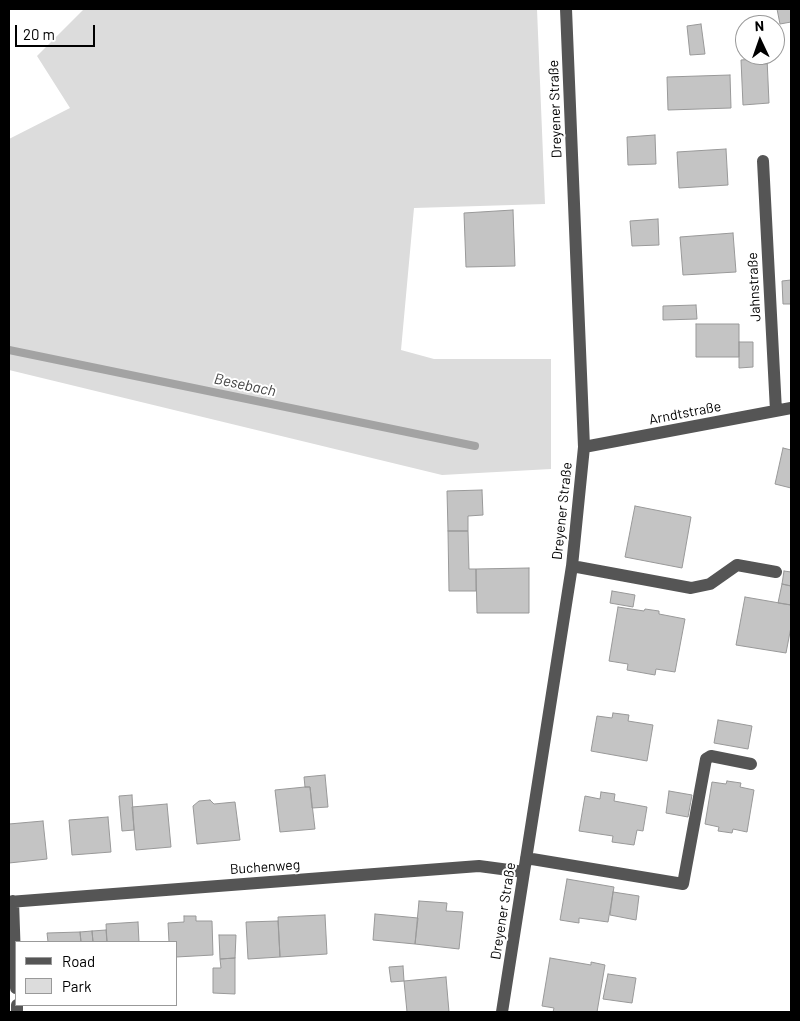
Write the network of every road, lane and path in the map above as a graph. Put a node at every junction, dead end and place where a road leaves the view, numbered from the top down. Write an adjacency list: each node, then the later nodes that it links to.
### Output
1 (566, 9): 5 (street, Dreyener Straße)
2 (762, 161): 4 (street, Jahnstraße)
3 (791, 408): 4 (street, Arndtstraße)
4 (776, 411): 5 (street, Arndtstraße)
5 (584, 447): 6 (street, Dreyener Straße)
6 (572, 566): 7 (street); 9 (street, Dreyener Straße)
7 (776, 572)
8 (751, 764): 9 (street)
9 (526, 858): 10 (street, Dreyener Straße)
10 (524, 872): 11 (street, Buchenweg); 13 (street, Dreyener Straße)
11 (11, 902): 12 (street)
12 (15, 971)
13 (502, 1012)

